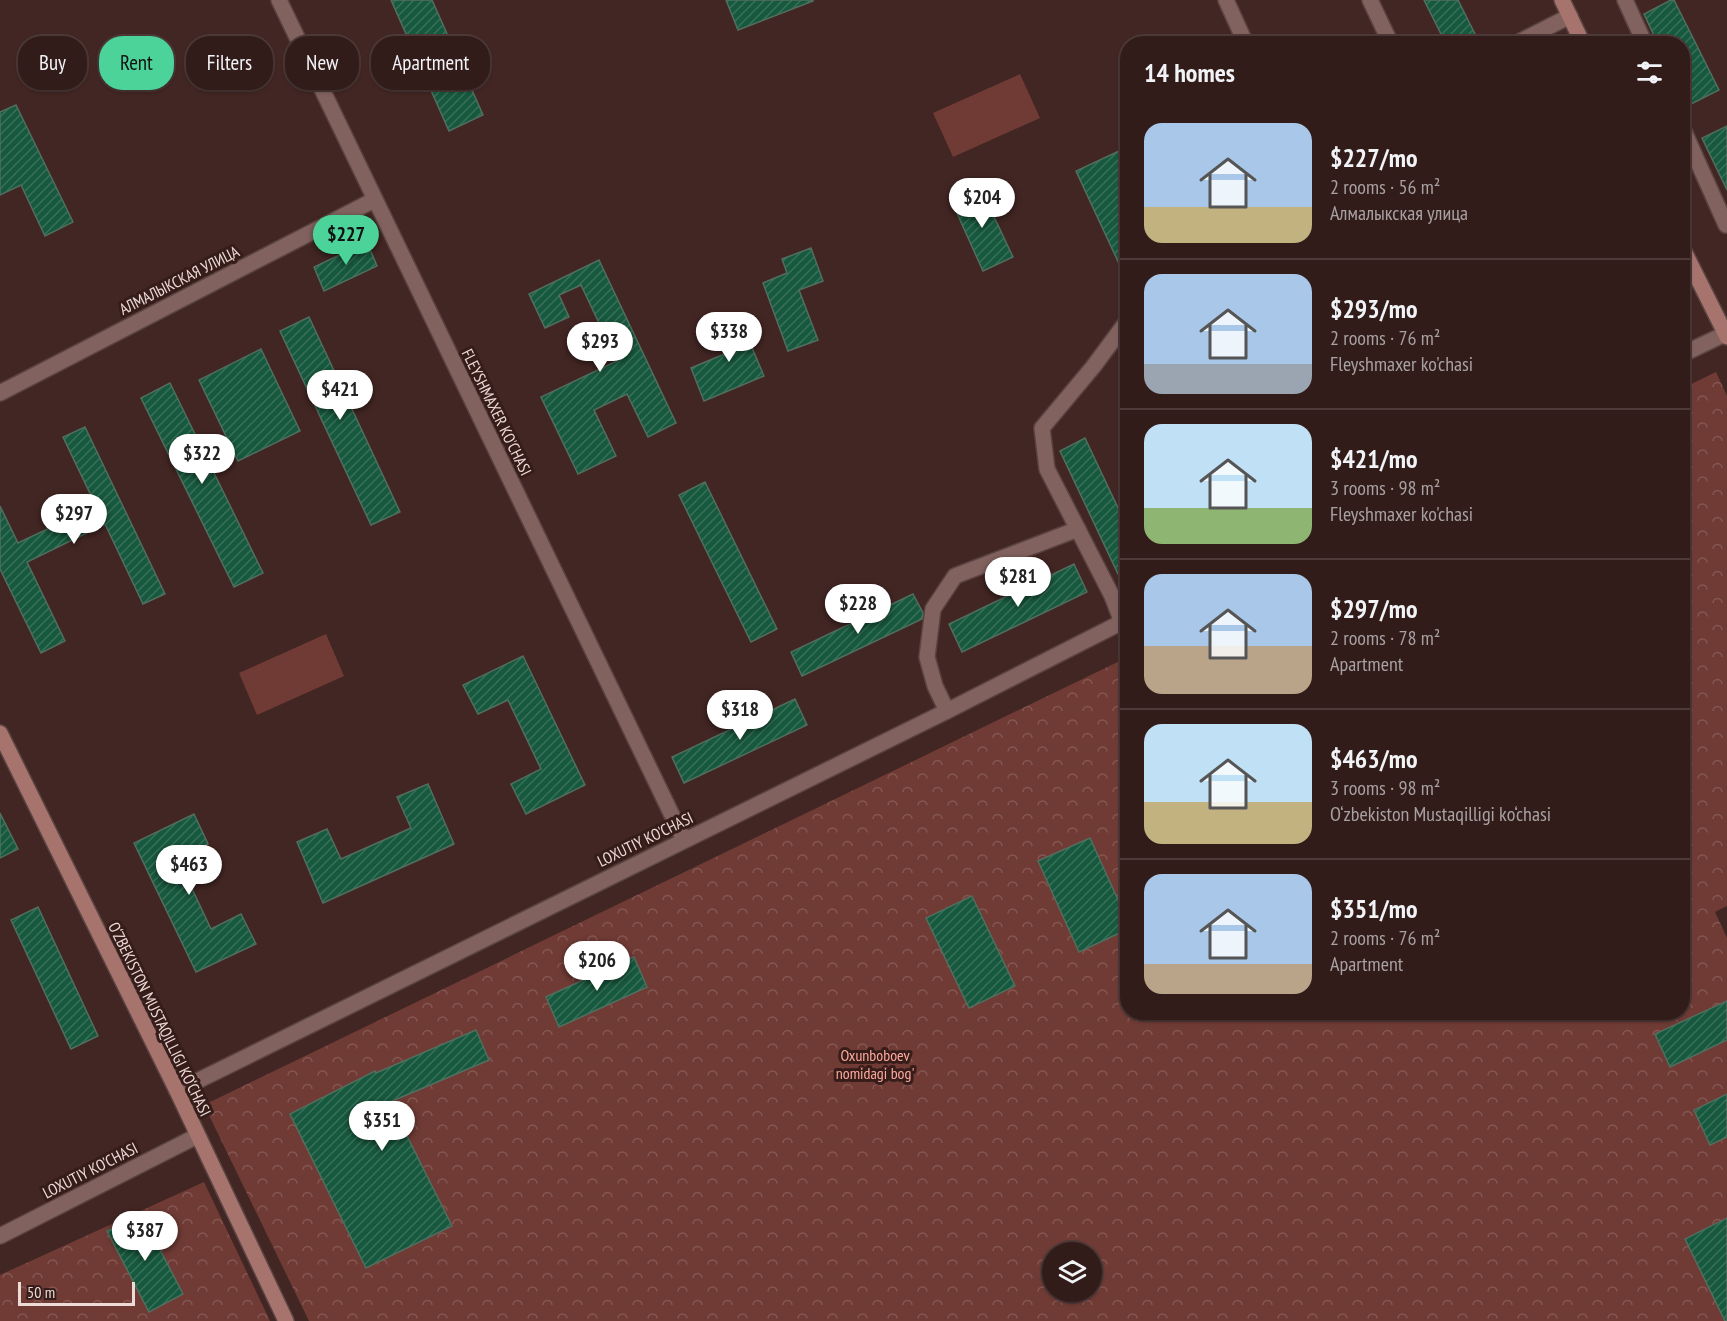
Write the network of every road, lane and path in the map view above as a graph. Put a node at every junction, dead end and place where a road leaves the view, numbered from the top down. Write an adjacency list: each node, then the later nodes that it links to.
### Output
1 (279, 0): 13 (street, FLEYSHMAXER KO'CHASI)
2 (1226, 0): 7 (street)
3 (1370, 0): 8 (street)
4 (1562, 0): 6 (main road)
5 (1625, 0): 11 (street)
6 (1570, 16): 9 (street); 10 (main road)
7 (1242, 36)
8 (1387, 36)
9 (1531, 36)
10 (1579, 36)
11 (1641, 36)
12 (1690, 145): 14 (street)
13 (374, 200): 20 (street, АЛМАЛЫКСКАЯ УЛИЦА); 26 (street, FLEYSHMAXER KO'CHASI)
14 (1726, 225)
15 (1690, 261): 16 (main road)
16 (1722, 315): 18 (main road)
17 (1120, 331): 21 (street)
18 (1726, 337): 19 (street)
19 (1690, 351)
20 (0, 393)
21 (1078, 529): 22 (street); 24 (street)
22 (1120, 611)
23 (1120, 623): 24 (street, LOXUTIY KO'CHASI)
24 (947, 711): 26 (street, LOXUTIY KO'CHASI)
25 (0, 733): 27 (main road, O‘ZBEKISTON MUSTAQILLIGI KO‘CHASI)
26 (684, 840): 27 (street, LOXUTIY KO'CHASI)
27 (177, 1090): 28 (main road, O‘ZBEKISTON MUSTAQILLIGI KO‘CHASI)
28 (197, 1136): 29 (street, LOXUTIY KO'CHASI); 30 (main road, O‘ZBEKISTON MUSTAQILLIGI KO‘CHASI)
29 (0, 1236)
30 (286, 1321)

